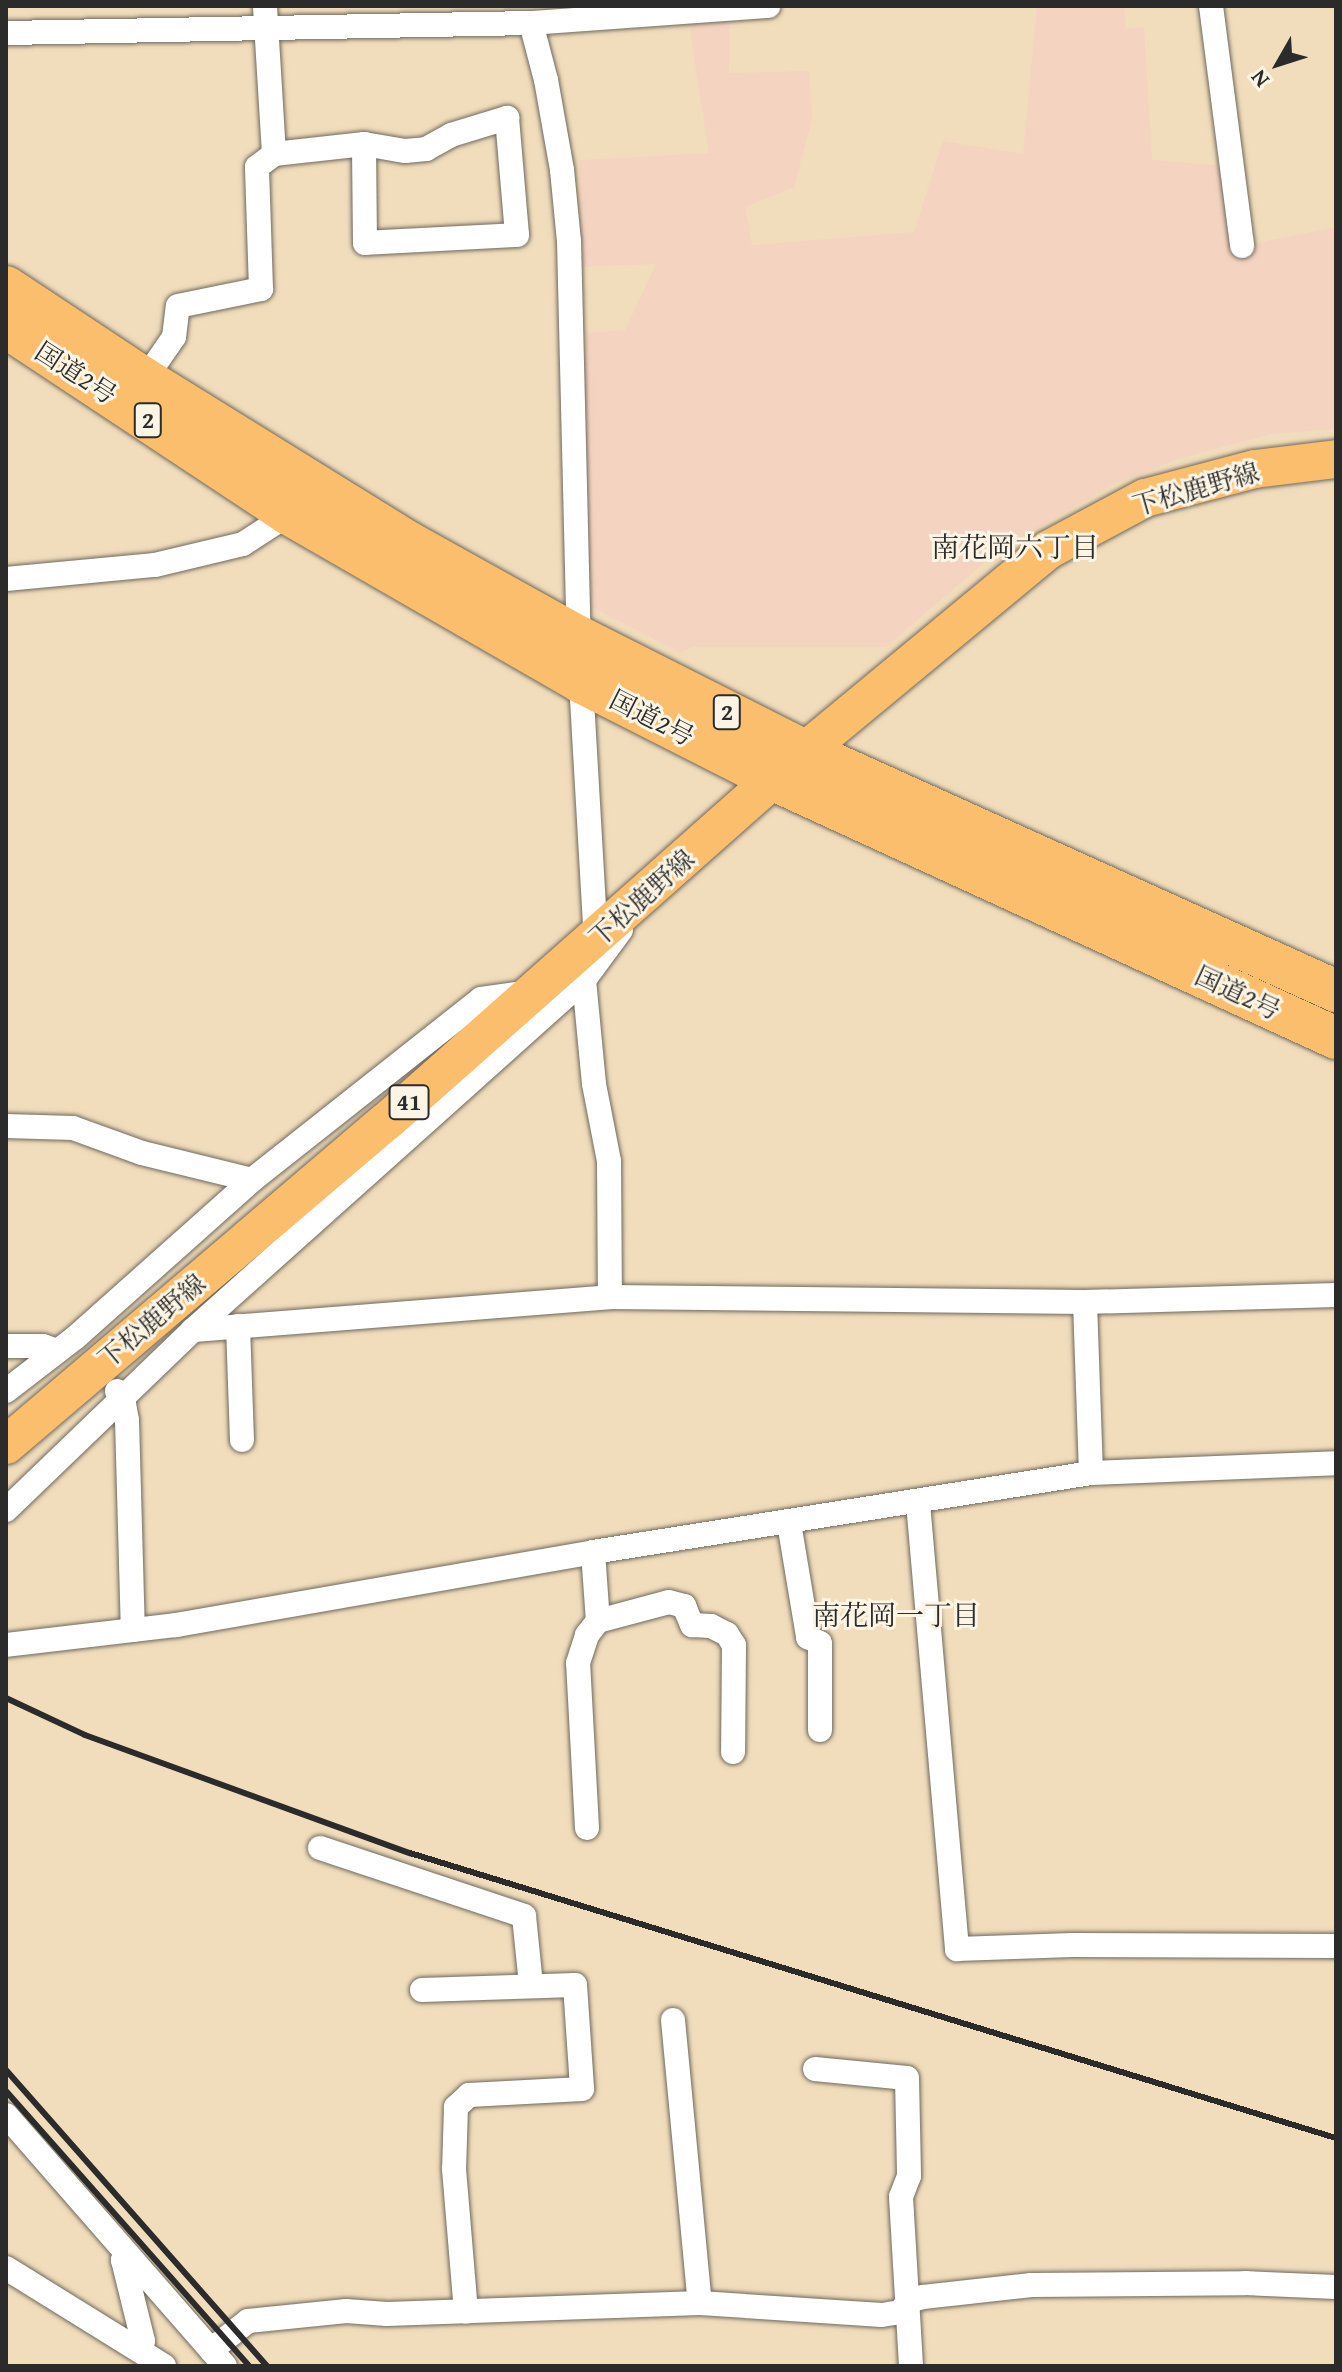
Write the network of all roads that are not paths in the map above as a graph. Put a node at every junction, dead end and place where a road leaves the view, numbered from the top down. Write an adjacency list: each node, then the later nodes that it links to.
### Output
1 (768, 6): 3 (street)
2 (1211, 6): 9 (street)
3 (730, 8): 5 (street)
4 (265, 18): 5 (street); 6 (street); 8 (street)
5 (531, 23): 16 (street)
6 (6, 33)
7 (364, 144): 7 (street); 8 (street)
8 (274, 154): 12 (street)
9 (1242, 246)
10 (6, 287): 12 (highway, 国道2号 / 2)
11 (6, 327): 14 (highway, 国道2号 / 2)
12 (145, 379): 16 (highway, 国道2号 / 2)
13 (1336, 459): 18 (main road, 下松鹿野線 / 41)
14 (289, 514): 15 (street); 17 (highway, 国道2号 / 2)
15 (6, 579)
16 (579, 637): 18 (highway, 国道2号 / 2)
17 (581, 682): 19 (highway, 国道2号 / 2); 21 (street)
18 (805, 751): 19 (main road, 下松鹿野線 / 41); 24 (highway, 国道2号 / 2)
19 (774, 780): 20 (main road, 下松鹿野線 / 41); 25 (highway, 国道2号 / 2)
20 (646, 895): 21 (main road, 下松鹿野線 / 41); 22 (street)
21 (596, 939): 23 (main road, 下松鹿野線 / 41)
22 (584, 980): 29 (street); 32 (street)
23 (535, 991): 27 (street); 38 (main road, 下松鹿野線 / 41)
24 (1336, 991)
25 (1336, 1038)
26 (6, 1126): 27 (street)
27 (252, 1180): 34 (street)
28 (1336, 1295): 30 (street)
29 (610, 1297): 30 (street); 31 (street)
30 (1085, 1302): 40 (street)
31 (238, 1326): 32 (street); 37 (street)
32 (193, 1330): 36 (street)
33 (6, 1346): 34 (street)
34 (73, 1346): 35 (street)
35 (6, 1391)
36 (119, 1393): 42 (street); 46 (street)
37 (242, 1440)
38 (6, 1445)
39 (1336, 1463): 40 (street)
40 (1091, 1473): 41 (street)
41 (918, 1503): 43 (street); 52 (street)
42 (6, 1510)
43 (789, 1523): 44 (street); 48 (street)
44 (593, 1552): 45 (street); 46 (street)
45 (598, 1621): 49 (street); 50 (street)
46 (133, 1630): 47 (street)
47 (6, 1645)
48 (820, 1730)
49 (733, 1752)
50 (587, 1828)
51 (320, 1848): 53 (street)
52 (1336, 1946)
53 (531, 1985): 54 (street); 63 (street)
54 (422, 1990)
55 (673, 2020): 62 (street)
56 (815, 2069): 61 (street)
57 (6, 2115): 58 (street)
58 (126, 2255): 64 (street); 65 (street)
59 (6, 2268): 64 (street)
60 (1336, 2287): 61 (street)
61 (909, 2301): 62 (street); 67 (street)
62 (700, 2303): 63 (street)
63 (466, 2311): 65 (street)
64 (139, 2350): 66 (street)
65 (218, 2358)
66 (164, 2366)
67 (911, 2366)

